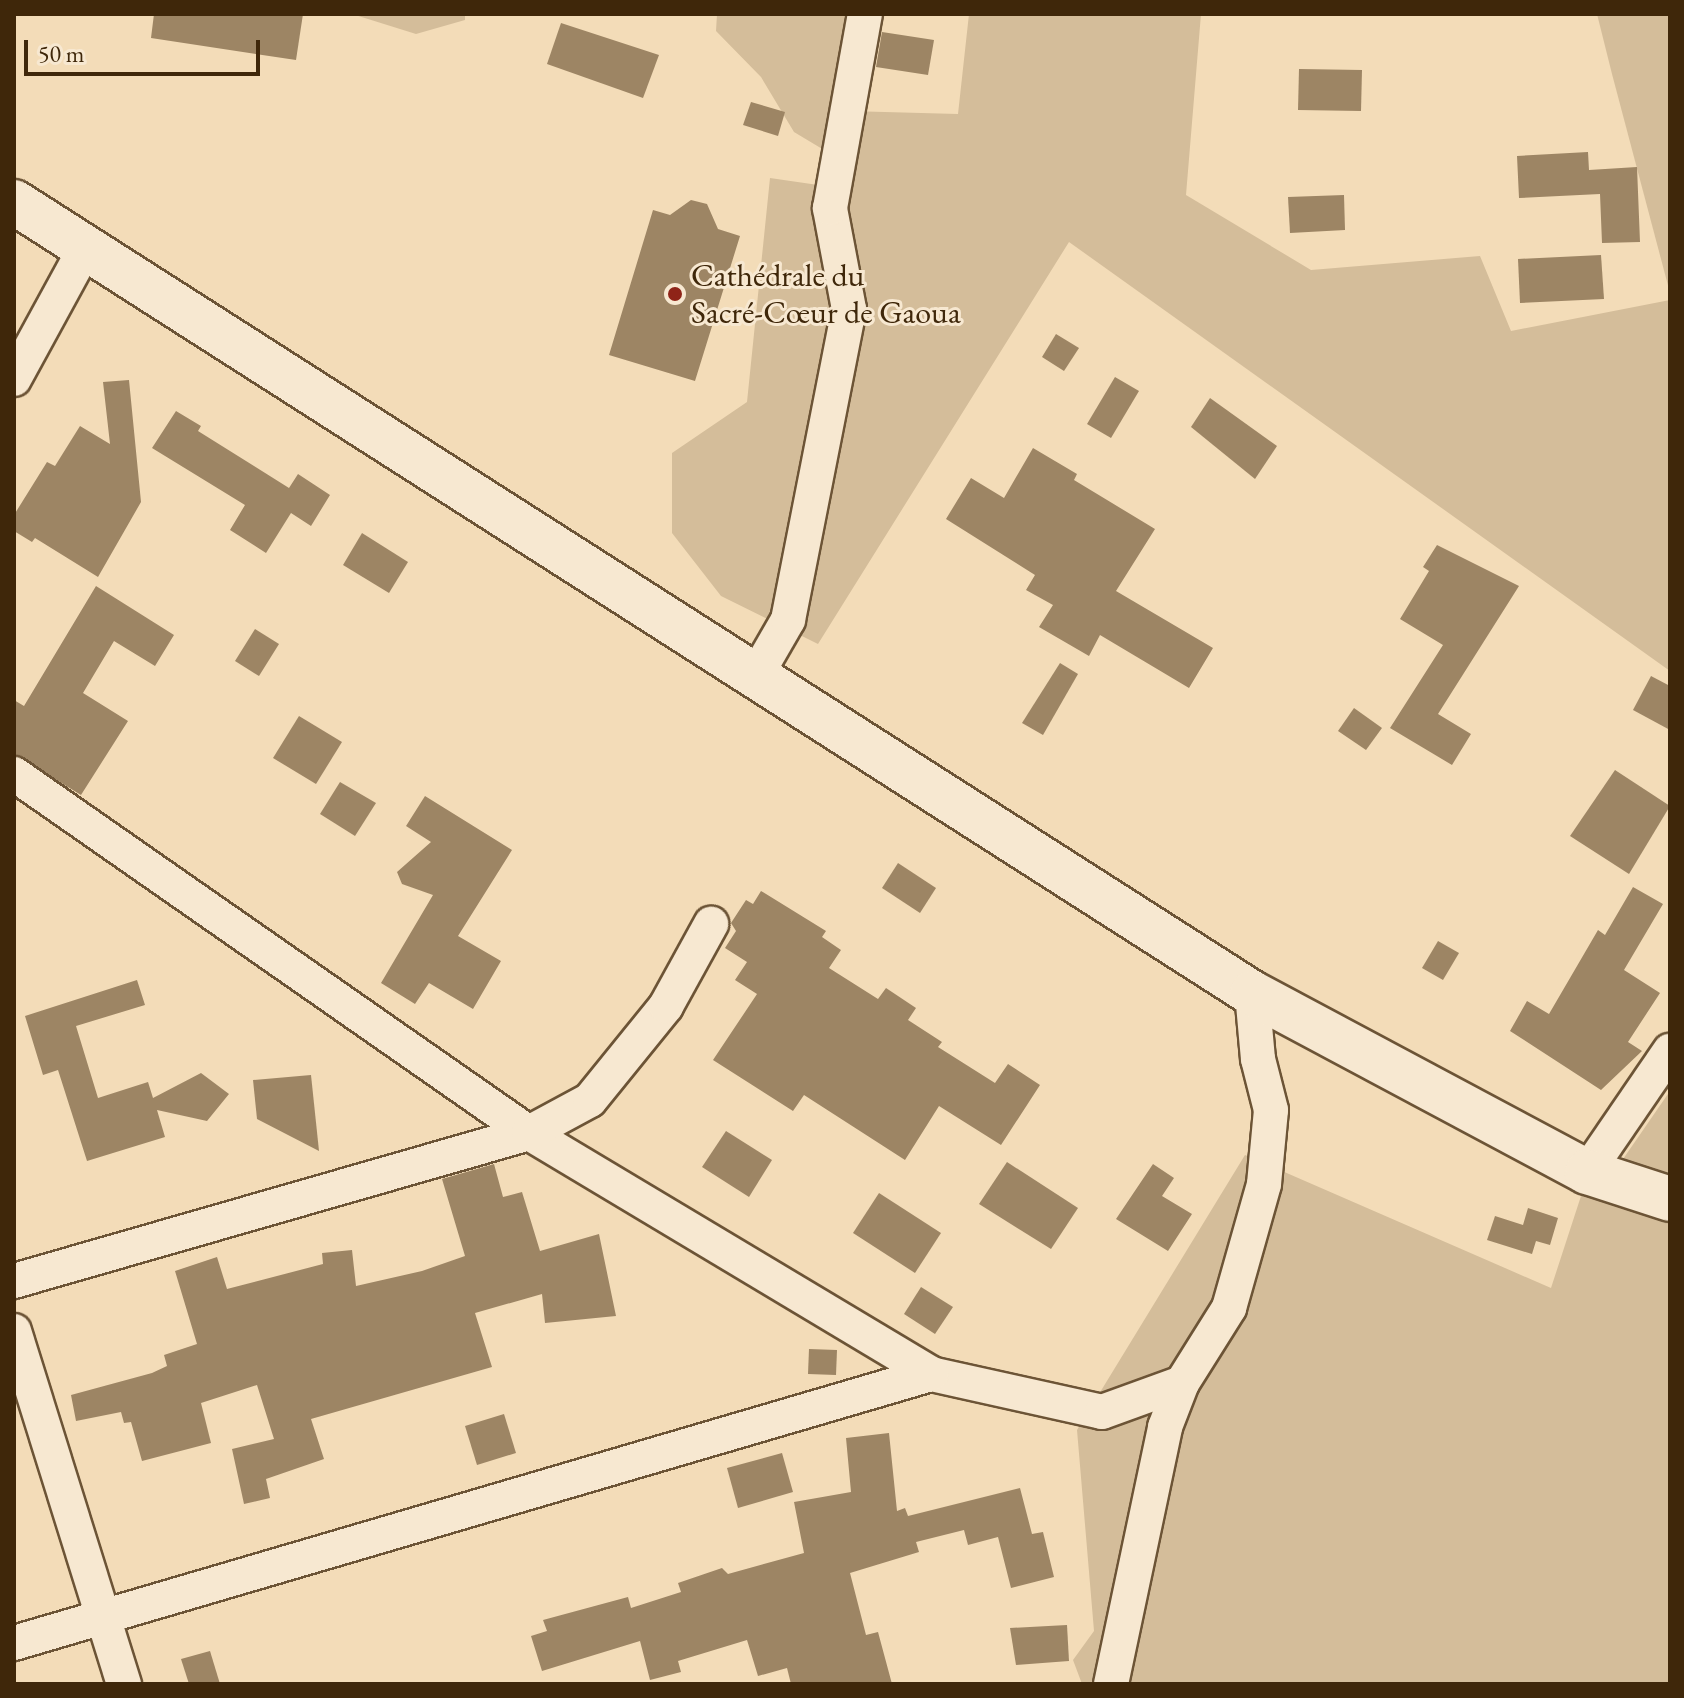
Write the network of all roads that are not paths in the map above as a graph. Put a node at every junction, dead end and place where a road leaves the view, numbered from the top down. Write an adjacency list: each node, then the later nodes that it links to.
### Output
1 (865, 14): 5 (street)
2 (14, 202): 3 (main road)
3 (86, 247): 4 (street); 5 (main road)
4 (14, 379)
5 (758, 672): 8 (main road)
6 (14, 774): 10 (street)
7 (711, 924): 10 (street)
8 (1252, 993): 11 (main road); 16 (street)
9 (1670, 1051): 11 (street)
10 (529, 1133): 13 (street); 15 (street)
11 (1587, 1172): 12 (main road)
12 (1670, 1199)
13 (14, 1281)
14 (14, 1331): 17 (street)
15 (931, 1374): 16 (street); 17 (street)
16 (1182, 1383): 20 (street)
17 (103, 1617): 18 (street); 19 (street)
18 (14, 1643)
19 (124, 1684)
20 (1111, 1684)

